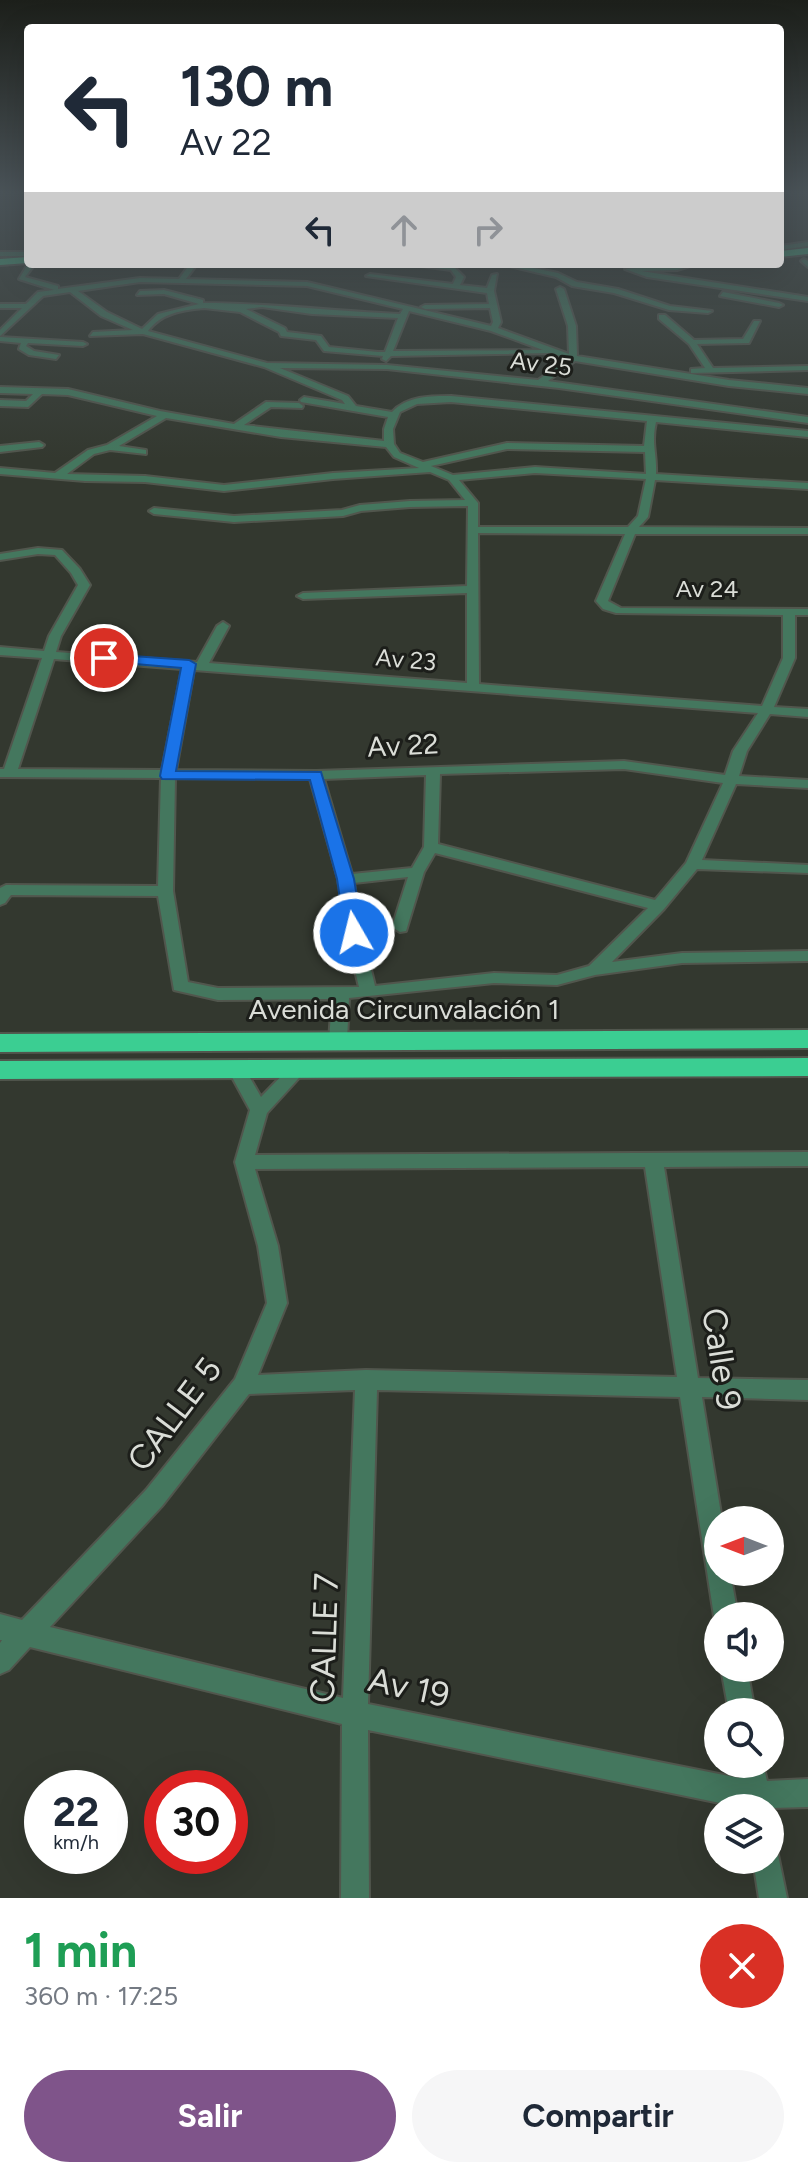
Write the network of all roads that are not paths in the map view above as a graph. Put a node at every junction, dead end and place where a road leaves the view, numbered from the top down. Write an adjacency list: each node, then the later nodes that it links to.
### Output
1 (38, 283): 13 (street)
2 (121, 283): 13 (street)
3 (212, 283): 10 (street)
4 (366, 283): 17 (street)
5 (425, 283): 11 (street)
6 (457, 283): 11 (street)
7 (493, 283): 15 (street)
8 (572, 283): 25 (street)
9 (708, 283): 18 (street)
10 (291, 284): 17 (street)
11 (455, 288): 15 (street)
12 (560, 289): 39 (street)
13 (66, 290): 21 (street); 30 (street)
14 (704, 290): 23 (street)
15 (490, 291): 22 (street)
16 (140, 293): 19 (street)
17 (350, 295): 26 (street)
18 (808, 299)
19 (205, 305): 24 (street); 30 (street)
20 (0, 306): 21 (street)
21 (25, 306): 32 (street)
22 (494, 306): 26 (street); 29 (street)
23 (784, 306)
24 (233, 307): 26 (street); 37 (street)
25 (708, 311)
26 (404, 312): 29 (street); 37 (street)
27 (662, 317): 34 (street)
28 (757, 323): 34 (street)
29 (494, 329): 36 (street)
30 (143, 332): 31 (street); 40 (street)
31 (93, 334)
32 (0, 336): 33 (street)
33 (26, 341): 35 (street); 38 (street)
34 (692, 342): 43 (street)
35 (83, 344)
36 (554, 352): 37 (street); 39 (street)
37 (391, 354): 41 (street)
38 (56, 357)
39 (573, 358): 44 (street); 45 (street)
40 (267, 365): 41 (street, Av 25); 47 (street)
41 (380, 366): 45 (street, Av 25)
42 (808, 368): 43 (street)
43 (710, 370): 44 (street)
44 (661, 372): 50 (street)
45 (539, 383): 46 (street, Av 25)
46 (559, 385): 54 (street); 59 (street, Av 25)
47 (323, 389): 52 (street); 53 (street)
48 (0, 390): 49 (street)
49 (40, 391): 51 (street); 55 (street)
50 (808, 391)
51 (0, 403)
52 (302, 403): 53 (street); 57 (street); 60 (street)
53 (352, 407): 56 (street)
54 (548, 409): 56 (street); 58 (street)
55 (166, 414): 60 (street); 64 (street)
56 (394, 415): 62 (street)
57 (293, 416)
58 (652, 420): 61 (street); 66 (street)
59 (808, 420)
60 (238, 425): 62 (street)
61 (808, 434)
62 (389, 444): 68 (street)
63 (39, 445): 65 (street)
64 (110, 447): 67 (street); 70 (street)
65 (0, 449)
66 (649, 449): 68 (street); 72 (street)
67 (143, 452)
68 (428, 468): 70 (street); 71 (street)
69 (0, 471): 70 (street)
70 (57, 476)
71 (452, 478): 72 (street); 74 (street)
72 (651, 478): 73 (street); 76 (street)
73 (808, 486)
74 (473, 503): 75 (street); 77 (street)
75 (154, 511)
76 (632, 529): 77 (street); 78 (street); 82 (street, Av 24)
77 (473, 530): 80 (street)
78 (808, 531)
79 (0, 557): 86 (street)
80 (474, 589): 81 (street); 88 (street)
81 (303, 596)
82 (789, 611): 83 (street, Av 24); 89 (street)
83 (808, 612)
84 (223, 626): 87 (street)
85 (0, 651): 86 (street, Av 23)
86 (48, 654): 87 (street, Av 23); 92 (street)
87 (195, 665): 88 (street, Av 23); 94 (street)
88 (473, 687): 89 (street, Av 23)
89 (766, 710): 90 (street, Av 23); 95 (street)
90 (808, 713)
91 (433, 770): 93 (street, Av 22); 95 (street, Av 22); 97 (street)
92 (5, 773): 94 (street, Av 22)
93 (316, 775): 94 (street, Av 22); 101 (street)
94 (168, 776): 102 (street)
95 (729, 780): 96 (street, Av 22); 98 (street)
96 (808, 784)
97 (431, 847): 100 (street); 104 (street)
98 (693, 864): 99 (street); 104 (street)
99 (808, 869)
100 (417, 872): 101 (street); 105 (street)
101 (346, 879): 108 (street)
102 (165, 891): 103 (street); 109 (street)
103 (0, 900)
104 (659, 906): 107 (street)
105 (400, 927)
106 (808, 956): 107 (street)
107 (595, 970): 108 (street)
108 (368, 992): 109 (street)
109 (341, 993): 111 (street)
110 (808, 1039): 111 (highway, Avenida Circunvalación 1)
111 (338, 1041): 112 (highway, Avenida Circunvalación 1)
112 (0, 1043)
113 (808, 1067): 115 (highway, Avenida Circunvalación 1)
114 (236, 1068): 115 (highway, Avenida Circunvalación 1); 116 (highway, Avenida Circunvalación 1); 117 (street)
115 (299, 1068): 117 (street)
116 (0, 1070)
117 (259, 1110): 120 (street)
118 (653, 1159): 119 (street); 120 (street); 123 (street, Calle 9)
119 (808, 1159)
120 (244, 1162): 122 (street, CALLE 5)
121 (366, 1380): 122 (street); 123 (street); 128 (street, CALLE 7)
122 (243, 1385): 126 (street, CALLE 5)
123 (690, 1390): 124 (street); 125 (street, Calle 9)
124 (808, 1390)
125 (708, 1506)
126 (13, 1629): 127 (street, CALLE 5); 128 (street, Av 19)
127 (0, 1661)
128 (355, 1714): 130 (street, Av 19); 133 (street, CALLE 7)
129 (808, 1793): 131 (street, Av 19)
130 (725, 1794)
131 (784, 1797)
132 (769, 1874): 134 (street)
133 (355, 1898)
134 (773, 1898)

